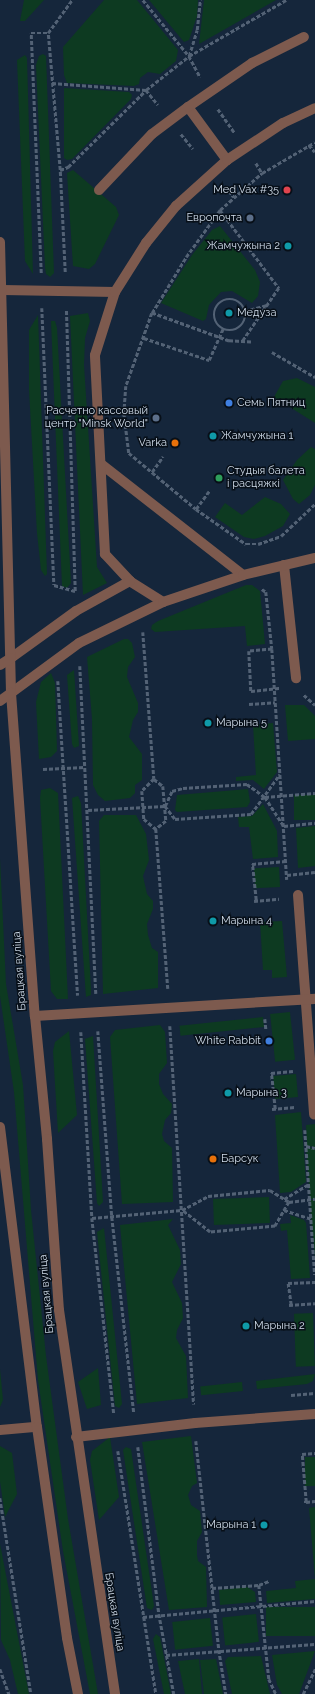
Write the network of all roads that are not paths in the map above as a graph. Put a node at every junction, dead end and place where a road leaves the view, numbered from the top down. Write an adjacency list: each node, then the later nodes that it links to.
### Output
1 (304, 37): 2 (street)
2 (188, 107): 4 (street); 5 (street)
3 (315, 108): 4 (street)
4 (228, 160): 8 (street)
5 (99, 190)
6 (0, 242): 7 (street, Брацкая вуліца)
7 (3, 290): 8 (street); 15 (street, Брацкая вуліца)
8 (115, 292): 9 (street)
9 (101, 464): 12 (street); 13 (street)
10 (315, 558): 11 (street)
11 (284, 565): 12 (street); 17 (street)
12 (243, 575): 14 (street)
13 (130, 581): 14 (street); 15 (street)
14 (163, 602): 18 (street)
15 (11, 658): 16 (street); 18 (street, Брацкая вуліца)
16 (0, 665)
17 (296, 678)
18 (11, 693): 19 (street); 22 (street, Брацкая вуліца)
19 (0, 701)
20 (298, 895): 21 (street)
21 (310, 999): 22 (street); 23 (street)
22 (35, 1016): 29 (street, Брацкая вуліца)
23 (314, 1114)
24 (0, 1127): 25 (street)
25 (1, 1151): 27 (street)
26 (315, 1414): 29 (street)
27 (37, 1427): 28 (street); 30 (street)
28 (0, 1430)
29 (76, 1437): 31 (street, Брацкая вуліца)
30 (78, 1694)
31 (115, 1694)

